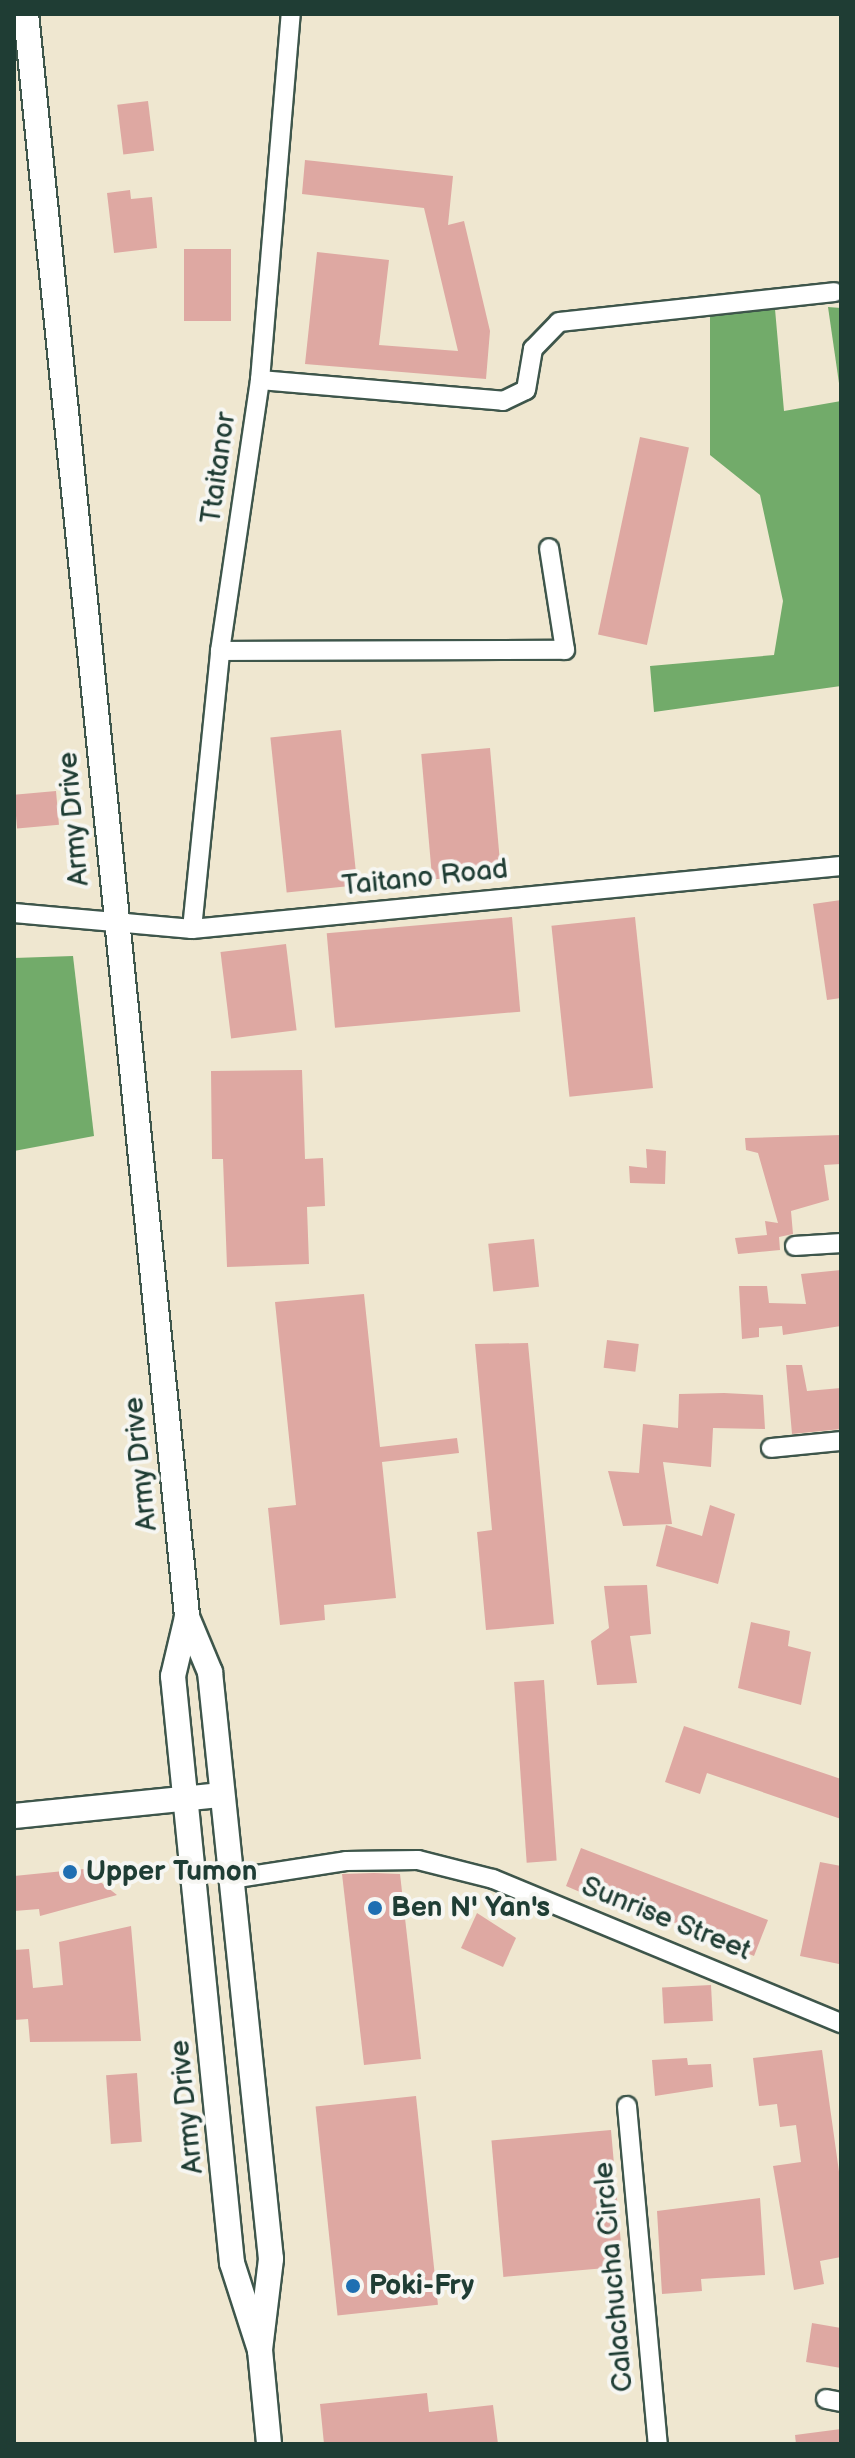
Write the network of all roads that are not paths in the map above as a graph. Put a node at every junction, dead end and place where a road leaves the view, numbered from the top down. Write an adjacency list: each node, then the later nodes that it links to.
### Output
1 (26, 14): 9 (main road, Army Drive)
2 (291, 14): 4 (street, Ttaitanor)
3 (834, 292): 4 (street)
4 (260, 380): 6 (street, Ttaitanor)
5 (549, 548): 6 (street)
6 (220, 651): 10 (street, Ttaitanor)
7 (841, 866): 10 (street, Taitano Road)
8 (14, 913): 9 (street, Taitano Road)
9 (115, 927): 10 (street, Taitano Road); 15 (main road, Army Drive)
10 (192, 929)
11 (841, 1243): 12 (street)
12 (795, 1246)
13 (841, 1441): 14 (street)
14 (771, 1448)
15 (187, 1617): 16 (main road, Army Drive); 17 (main road, Army Drive)
16 (222, 1795): 17 (main road); 19 (main road, Army Drive)
17 (186, 1799): 18 (main road); 22 (main road, Army Drive)
18 (14, 1816)
19 (231, 1879): 20 (street, Sunrise Street); 22 (main road, Army Drive)
20 (841, 2023)
21 (627, 2106): 24 (street, Calachucha Circle)
22 (260, 2350): 23 (main road, Army Drive)
23 (269, 2444)
24 (658, 2444)

